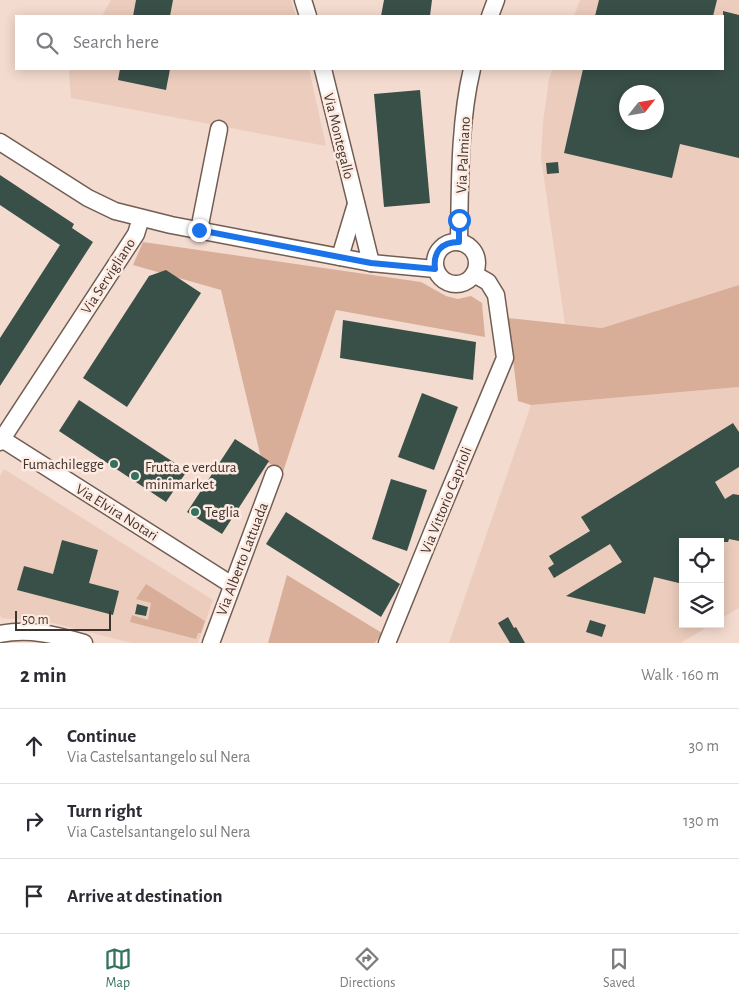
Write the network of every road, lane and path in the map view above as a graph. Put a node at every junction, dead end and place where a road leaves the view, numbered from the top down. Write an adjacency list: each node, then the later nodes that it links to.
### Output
1 (303, 0): 3 (street)
2 (496, 0): 4 (street)
3 (308, 15)
4 (490, 15)
5 (322, 70): 9 (street, Via Montegallo)
6 (472, 70): 12 (street, Via Palmiano)
7 (220, 130): 11 (street)
8 (0, 142): 10 (street, Via Servigliano)
9 (356, 203): 13 (street); 14 (street, Via Montegallo)
10 (141, 218): 11 (street); 17 (street, Via Servigliano)
11 (199, 230): 13 (street)
12 (459, 242): 15 (street); 16 (street)
13 (340, 257): 14 (street)
14 (371, 263): 15 (street)
15 (435, 269): 16 (street)
16 (474, 274): 23 (street, Via Vittorio Caprioli)
17 (1, 441): 19 (street, Via Elvira Notari)
18 (274, 474): 19 (street, Via Alberto Lattuada)
19 (232, 586): 22 (street, Via Alberto Lattuada)
20 (0, 634): 21 (street)
21 (81, 643)
22 (211, 643)
23 (387, 643)

